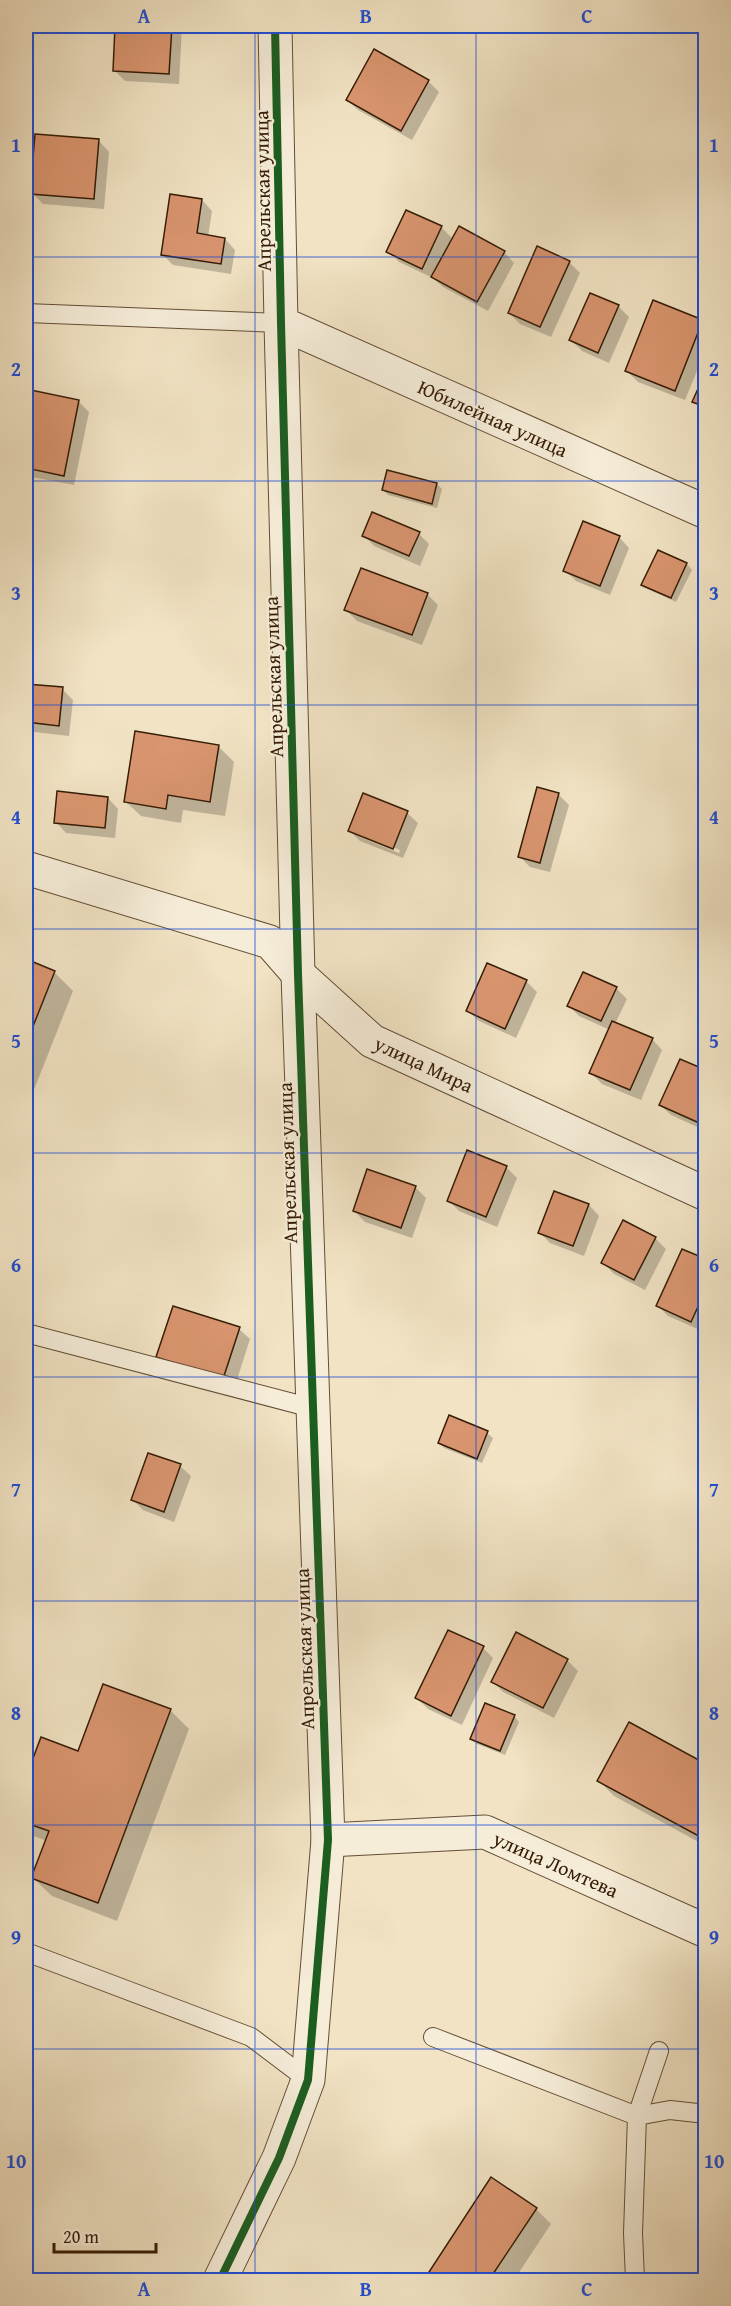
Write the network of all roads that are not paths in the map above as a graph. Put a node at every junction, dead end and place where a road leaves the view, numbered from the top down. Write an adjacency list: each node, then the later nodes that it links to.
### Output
1 (275, 26): 3 (street, Апрельская улица)
2 (26, 313): 3 (lane)
3 (280, 323): 4 (street, Юбилейная улица); 6 (street, Апрельская улица)
4 (705, 512)
5 (26, 868): 6 (street, улица Мира)
6 (298, 974): 7 (street, улица Мира); 9 (street, Апрельская улица)
7 (705, 1194)
8 (26, 1333): 9 (lane)
9 (312, 1408): 10 (street, Апрельская улица)
10 (328, 1840): 11 (street, улица Ломтева); 15 (street, Апрельская улица)
11 (705, 1931)
12 (26, 1953): 15 (lane)
13 (433, 2037): 17 (lane)
14 (659, 2051): 17 (lane)
15 (308, 2079): 18 (street, Апрельская улица)
16 (705, 2114): 17 (lane)
17 (637, 2116): 19 (lane)
18 (220, 2280)
19 (635, 2280)

